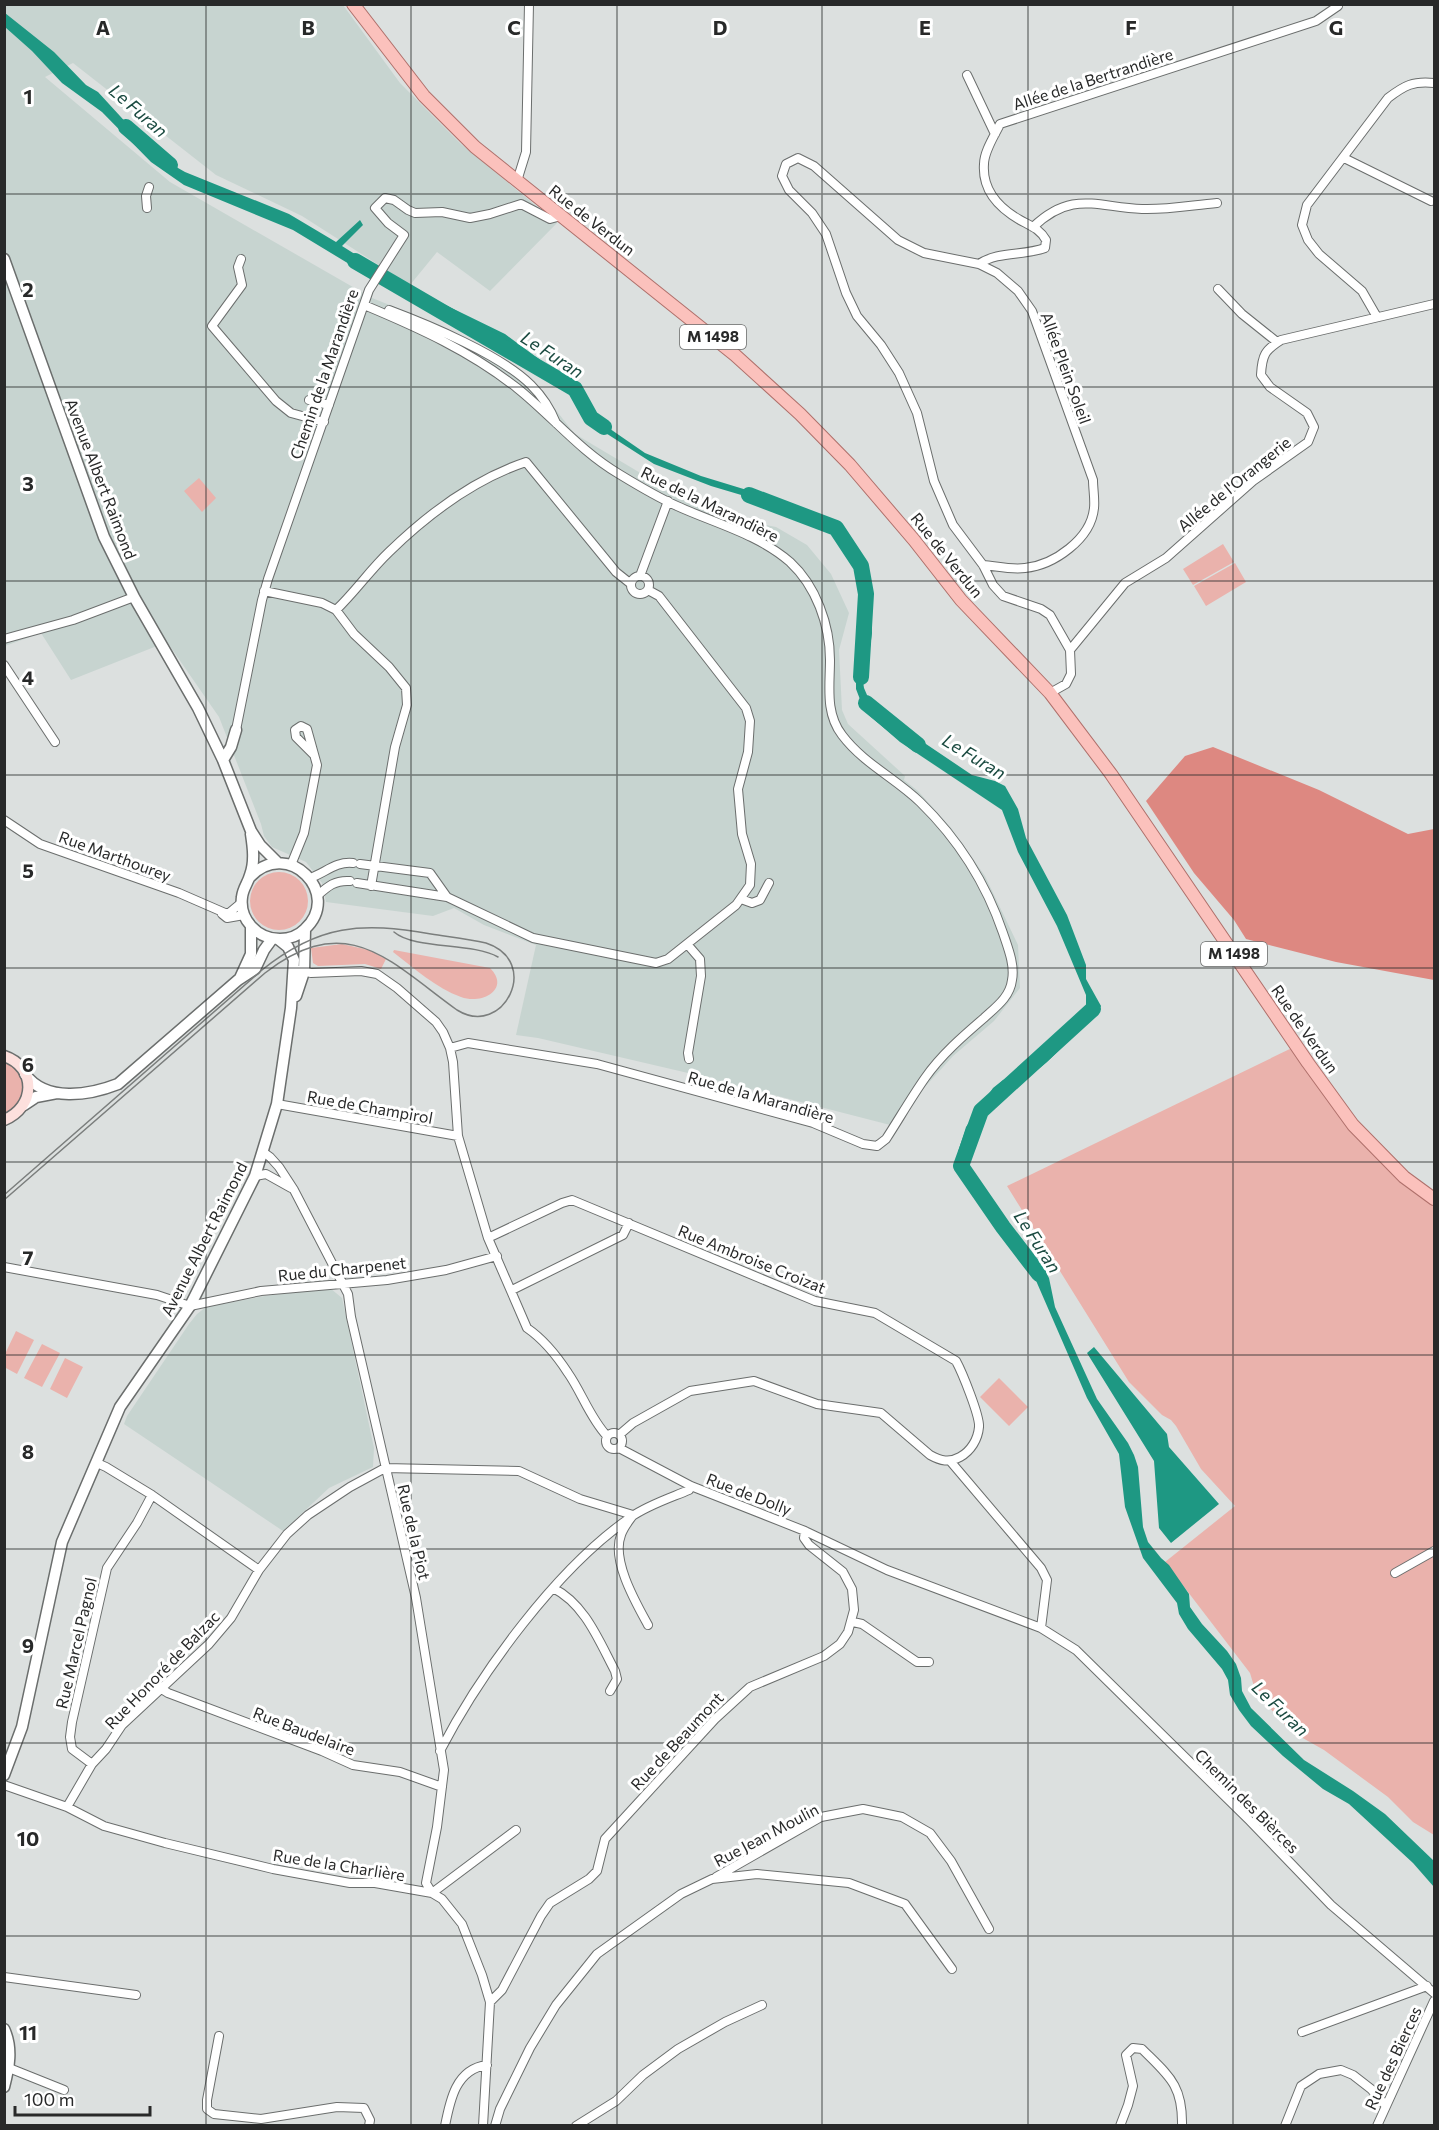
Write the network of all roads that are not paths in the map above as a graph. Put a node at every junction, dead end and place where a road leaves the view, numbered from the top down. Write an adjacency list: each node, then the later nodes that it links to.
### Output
1 (353, 4): 8 (main road, Rue de Verdun / M 1498)
2 (529, 4): 8 (street)
3 (1327, 4): 6 (street, Allée de la Bertrandière)
4 (967, 75): 6 (street)
5 (1434, 83): 7 (street)
6 (995, 134): 14 (street)
7 (1344, 158): 10 (street); 21 (street)
8 (517, 181): 13 (main road, Rue de Verdun / M 1498)
9 (149, 187): 12 (street)
10 (1431, 201)
11 (1217, 203): 14 (street)
12 (147, 208)
13 (561, 216): 19 (street, Chemin de la Marandière); 38 (main road, Rue de Verdun / M 1498)
14 (1033, 227): 17 (street)
15 (4, 259): 33 (street, Avenue Albert Raimond)
16 (241, 259): 25 (street)
17 (979, 264): 28 (street, Allée Plein Soleil); 28 (street, Allée Plein Soleil)
18 (1218, 289): 22 (street)
19 (364, 303): 24 (street, Chemin de la Marandière); 26 (street, Rue de la Marandière); 26 (street, Rue de la Marandière)
20 (1434, 304): 21 (street)
21 (1377, 317): 22 (street)
22 (1277, 342): 36 (street, Allée de l'Orangerie)
23 (309, 400): 24 (street)
24 (329, 405): 25 (street, Chemin de la Marandière)
25 (324, 422): 32 (street, Chemin de la Marandière)
26 (558, 427): 27 (street, Rue de la Marandière)
27 (668, 501): 29 (street); 62 (street, Rue de la Marandière)
28 (982, 566): 36 (street, Allée Plein Soleil)
29 (640, 576): 30 (street); 31 (street)
30 (631, 584): 31 (street); 34 (street)
31 (648, 590): 54 (street)
32 (264, 591): 34 (street); 39 (street, Chemin de la Marandière)
33 (134, 597): 35 (street); 42 (street, Avenue Albert Raimond)
34 (336, 610): 47 (street)
35 (4, 639)
36 (1070, 650): 38 (street)
37 (4, 664): 40 (street)
38 (1050, 693): 74 (main road, Rue de Verdun / M 1498)
39 (236, 730): 42 (street, Chemin de la Marandière)
40 (55, 742)
41 (314, 755): 46 (street)
42 (223, 760): 44 (street, Avenue Albert Raimond)
43 (4, 820): 55 (street, Rue Marthourey)
44 (251, 831): 45 (street, Avenue Albert Raimond); 48 (street, Avenue Albert Raimond)
45 (278, 863): 46 (street); 48 (street)
46 (291, 865): 49 (street)
47 (374, 866): 49 (street); 51 (street); 53 (street)
48 (250, 877): 55 (street)
49 (309, 878): 52 (street)
50 (768, 883): 54 (street)
51 (371, 886): 52 (street); 53 (street)
52 (317, 896): 57 (street)
53 (447, 897): 59 (street)
54 (741, 899): 59 (street)
55 (243, 909): 56 (street)
56 (251, 927): 58 (street); 61 (street)
57 (305, 930): 58 (street); 60 (street, Avenue Albert Raimond)
58 (275, 939): 60 (street); 61 (street)
59 (687, 944): 64 (street)
60 (299, 970): 62 (street); 67 (street, Avenue Albert Raimond)
61 (238, 980): 66 (street)
62 (450, 1048): 70 (street)
63 (4, 1056): 65 (main road)
64 (689, 1059)
65 (25, 1074): 66 (street); 68 (main road)
66 (59, 1093): 68 (street)
67 (277, 1104): 70 (street, Rue de Champirol); 71 (street, Avenue Albert Raimond)
68 (24, 1105): 69 (main road)
69 (4, 1120)
70 (458, 1136): 76 (street)
71 (263, 1152): 72 (street, Avenue Albert Raimond); 73 (street, Rue de la Piot)
72 (255, 1176): 73 (street); 81 (street, Avenue Albert Raimond)
73 (294, 1190): 79 (street, Rue de la Piot)
74 (1434, 1199)
75 (629, 1223): 76 (street, Rue Ambroise Croizat); 80 (street); 85 (street, Rue Ambroise Croizat)
76 (488, 1238): 77 (street)
77 (497, 1256): 79 (street, Rue du Charpenet); 80 (street)
78 (4, 1267): 81 (street)
79 (344, 1284): 81 (street, Rue du Charpenet); 87 (street, Rue de la Piot)
80 (512, 1290): 83 (street)
81 (189, 1306): 86 (street, Avenue Albert Raimond)
82 (619, 1435): 83 (street); 84 (street); 85 (street)
83 (607, 1437): 84 (street)
84 (619, 1448): 88 (street)
85 (951, 1462): 98 (street)
86 (97, 1463): 89 (street); 104 (street, Avenue Albert Raimond)
87 (385, 1468): 90 (street, Rue Honoré de Balzac); 93 (street, Rue Honoré de Balzac); 102 (street, Rue de la Piot)
88 (691, 1486): 90 (street, Rue de Dolly); 91 (street, Rue de Dolly)
89 (152, 1495): 93 (street); 103 (street, Rue Marcel Pagnol)
90 (633, 1515): 95 (street, Rue de Dolly); 97 (street)
91 (805, 1531): 96 (street); 98 (street, Rue de Dolly)
92 (1434, 1551): 94 (street)
93 (259, 1570): 100 (street, Rue Honoré de Balzac)
94 (1395, 1573)
95 (553, 1588): 101 (street); 102 (street, Rue de Dolly)
96 (853, 1622): 99 (street); 118 (street, Rue de Beaumont)
97 (648, 1625)
98 (1041, 1628): 114 (street, Chemin des Bièrces)
99 (929, 1662)
100 (160, 1688): 103 (street, Rue Honoré de Balzac); 106 (street, Rue Baudelaire)
101 (610, 1691)
102 (440, 1751): 106 (street, Rue de la Piot)
103 (92, 1764): 107 (street, Rue Honoré de Balzac)
104 (4, 1775)
105 (4, 1785): 107 (street, Rue de la Charlière)
106 (442, 1787): 110 (street, Rue de la Piot)
107 (67, 1807): 110 (street, Rue de la Charlière)
108 (516, 1830): 110 (street)
109 (712, 1879): 111 (street, Rue Jean Moulin); 112 (street, Rue Jean Moulin); 128 (street, Rue Jean Moulin)
110 (432, 1893): 118 (street)
111 (989, 1929)
112 (952, 1969)
113 (4, 1977): 116 (street)
114 (1427, 1986): 115 (street, Chemin des Bièrces); 121 (street)
115 (1434, 1993)
116 (136, 1995)
117 (1434, 2001): 127 (street, Rue des Bierces)
118 (490, 2002): 123 (street)
119 (762, 2005): 135 (street)
120 (4, 2029): 124 (street)
121 (1302, 2032)
122 (219, 2036): 130 (street)
123 (487, 2065): 129 (street); 132 (street)
124 (9, 2068): 125 (street); 126 (street)
125 (4, 2087)
126 (64, 2090)
127 (1386, 2106): 138 (street); 139 (street, Rue des Bierces)
128 (500, 2109): 129 (street); 134 (street, Rue Jean Moulin)
129 (484, 2112): 133 (street)
130 (261, 2122): 131 (street)
131 (369, 2126)
132 (445, 2126)
133 (483, 2126)
134 (495, 2126)
135 (576, 2126)
136 (1120, 2126): 137 (street)
137 (1182, 2126)
138 (1286, 2126)
139 (1377, 2126)

